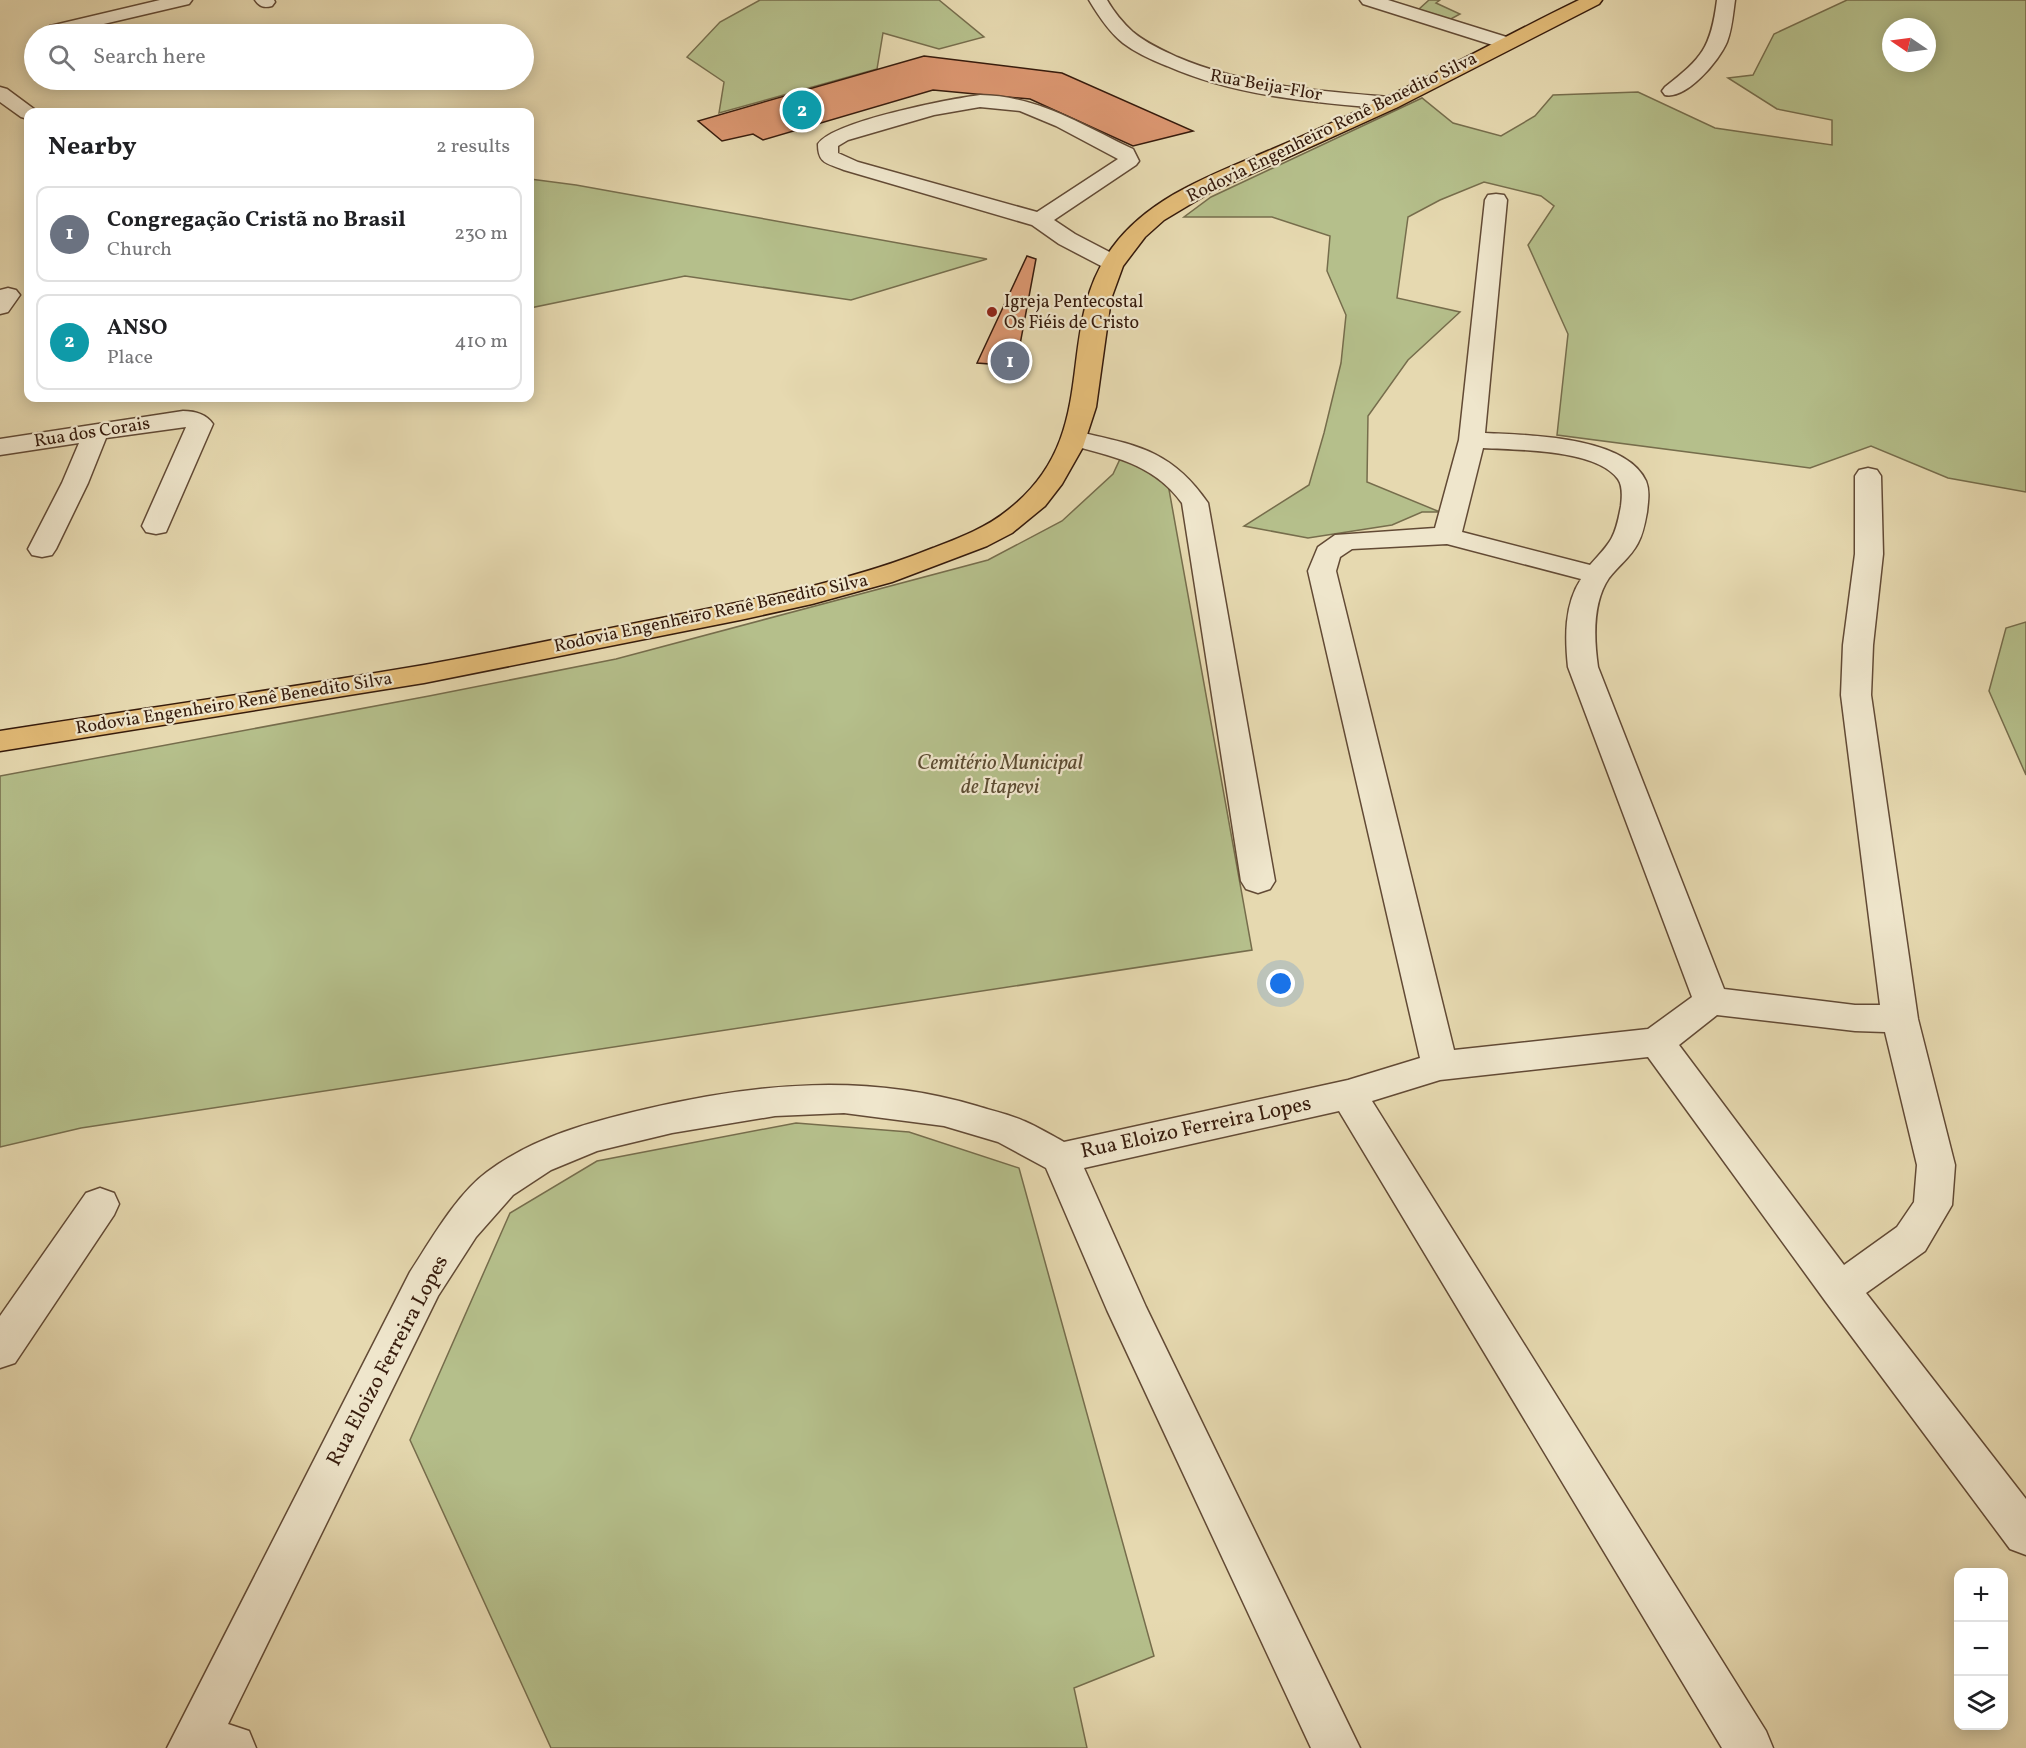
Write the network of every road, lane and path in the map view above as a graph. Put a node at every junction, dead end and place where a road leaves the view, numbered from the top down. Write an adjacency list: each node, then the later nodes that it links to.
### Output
1 (183, 0): 6 (street)
2 (1098, 0): 10 (street, Rua Beija-Flor)
3 (1369, 0): 7 (street)
4 (1726, 0): 8 (street)
5 (1582, 2): 7 (main road, Rodovia Engenheiro Renê Benedito Silva)
6 (82, 24)
7 (1506, 44): 10 (main road, Rodovia Engenheiro Renê Benedito Silva)
8 (1672, 91)
9 (0, 93): 11 (street)
10 (1390, 103): 14 (main road, Rodovia Engenheiro Renê Benedito Silva)
11 (24, 110)
12 (1496, 200): 17 (street)
13 (1040, 220): 13 (street); 14 (street)
14 (1113, 263): 16 (main road, Rodovia Engenheiro Renê Benedito Silva)
15 (96, 432): 18 (street, Rua dos Corais); 20 (street, Rua dos Corais); 22 (street)
16 (1075, 439): 24 (main road, Rodovia Engenheiro Renê Benedito Silva); 25 (street)
17 (1472, 440): 21 (street); 23 (street)
18 (0, 447)
19 (1869, 476): 27 (street)
20 (156, 526)
21 (1447, 536): 23 (street); 29 (street)
22 (42, 549)
23 (1596, 575): 26 (street)
24 (0, 741)
25 (1258, 881)
26 (1712, 1001): 27 (street); 28 (street)
27 (1900, 1019): 33 (street)
28 (1657, 1042): 29 (street, Rua Eloizo Ferreira Lopes); 33 (street)
29 (1440, 1066): 30 (street, Rua Eloizo Ferreira Lopes)
30 (1348, 1094): 31 (street, Rua Eloizo Ferreira Lopes); 38 (street)
31 (1061, 1158): 36 (street, Rua Eloizo Ferreira Lopes); 37 (street)
32 (100, 1204): 34 (street)
33 (1840, 1290): 35 (street)
34 (0, 1350)
35 (2026, 1534)
36 (206, 1747)
37 (1336, 1748)
38 (1749, 1748)

